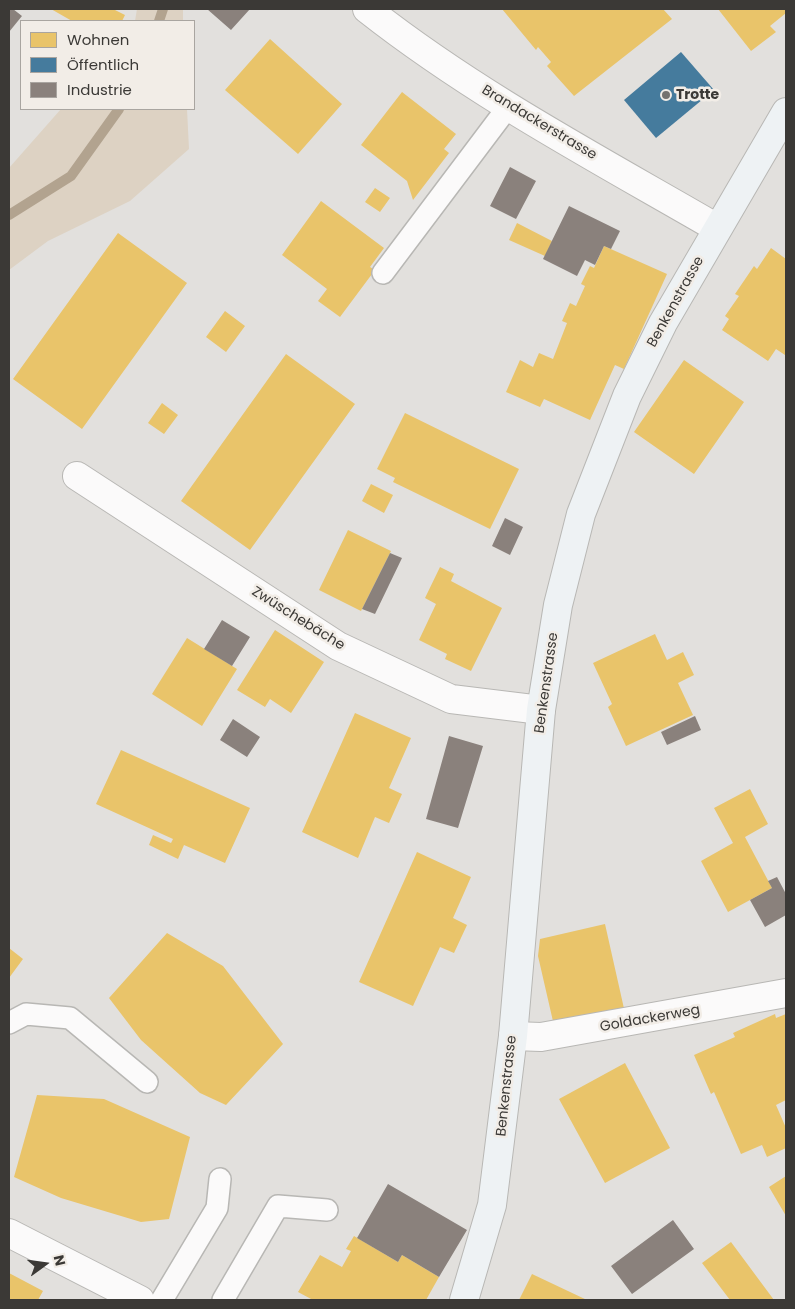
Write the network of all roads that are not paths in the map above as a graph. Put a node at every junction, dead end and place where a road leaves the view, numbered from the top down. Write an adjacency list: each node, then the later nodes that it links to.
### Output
1 (367, 9): 2 (street, Brandackerstrasse)
2 (508, 107): 4 (street, Brandackerstrasse); 5 (lane)
3 (786, 112): 4 (street, Benkenstrasse)
4 (717, 228): 7 (street, Benkenstrasse)
5 (382, 273)
6 (77, 476): 7 (street, Zwüschebäche)
7 (541, 710): 10 (street, Benkenstrasse)
8 (786, 993): 10 (street, Goldackerweg)
9 (9, 1023): 11 (lane)
10 (512, 1036): 18 (street, Benkenstrasse)
11 (147, 1082)
12 (220, 1179): 16 (lane)
13 (326, 1210): 17 (lane)
14 (9, 1233): 15 (street)
15 (140, 1300)
16 (162, 1300)
17 (223, 1300)
18 (464, 1300)

